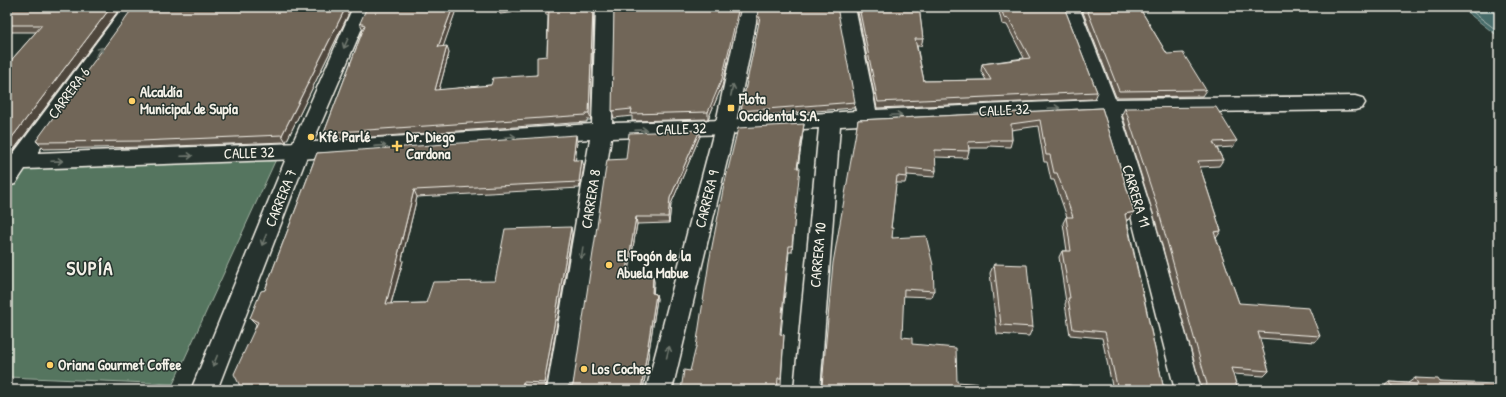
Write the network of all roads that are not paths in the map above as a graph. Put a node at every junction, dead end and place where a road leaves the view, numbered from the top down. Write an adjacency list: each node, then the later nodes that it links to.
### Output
1 (362, 7): 13 (street, CARRERA 7, one-way to 13)
2 (605, 7): 12 (street, CARRERA 8)
3 (750, 7): 11 (street, CARRERA 9, one-way to 3)
4 (846, 7): 9 (street)
5 (1070, 7): 8 (street, CARRERA 11)
6 (137, 8): 14 (street, CARRERA 6, one-way to 6)
7 (1355, 103): 8 (street, CALLE 32)
8 (1108, 106): 9 (street, CALLE 32, one-way to 8); 19 (street, CARRERA 11)
9 (867, 117): 10 (street, CALLE 32)
10 (830, 119): 11 (street, CALLE 32); 18 (street, CARRERA 10)
11 (724, 127): 12 (street, CALLE 32, one-way to 11); 17 (street, CARRERA 9, one-way to 11)
12 (602, 131): 13 (street, CALLE 32, one-way to 12); 16 (street, CARRERA 8, one-way to 16)
13 (299, 151): 14 (street, CALLE 32, one-way to 13); 15 (street, CARRERA 7, one-way to 15)
14 (11, 168)
15 (204, 390)
16 (560, 390)
17 (659, 390)
18 (807, 390)
19 (1188, 390)

